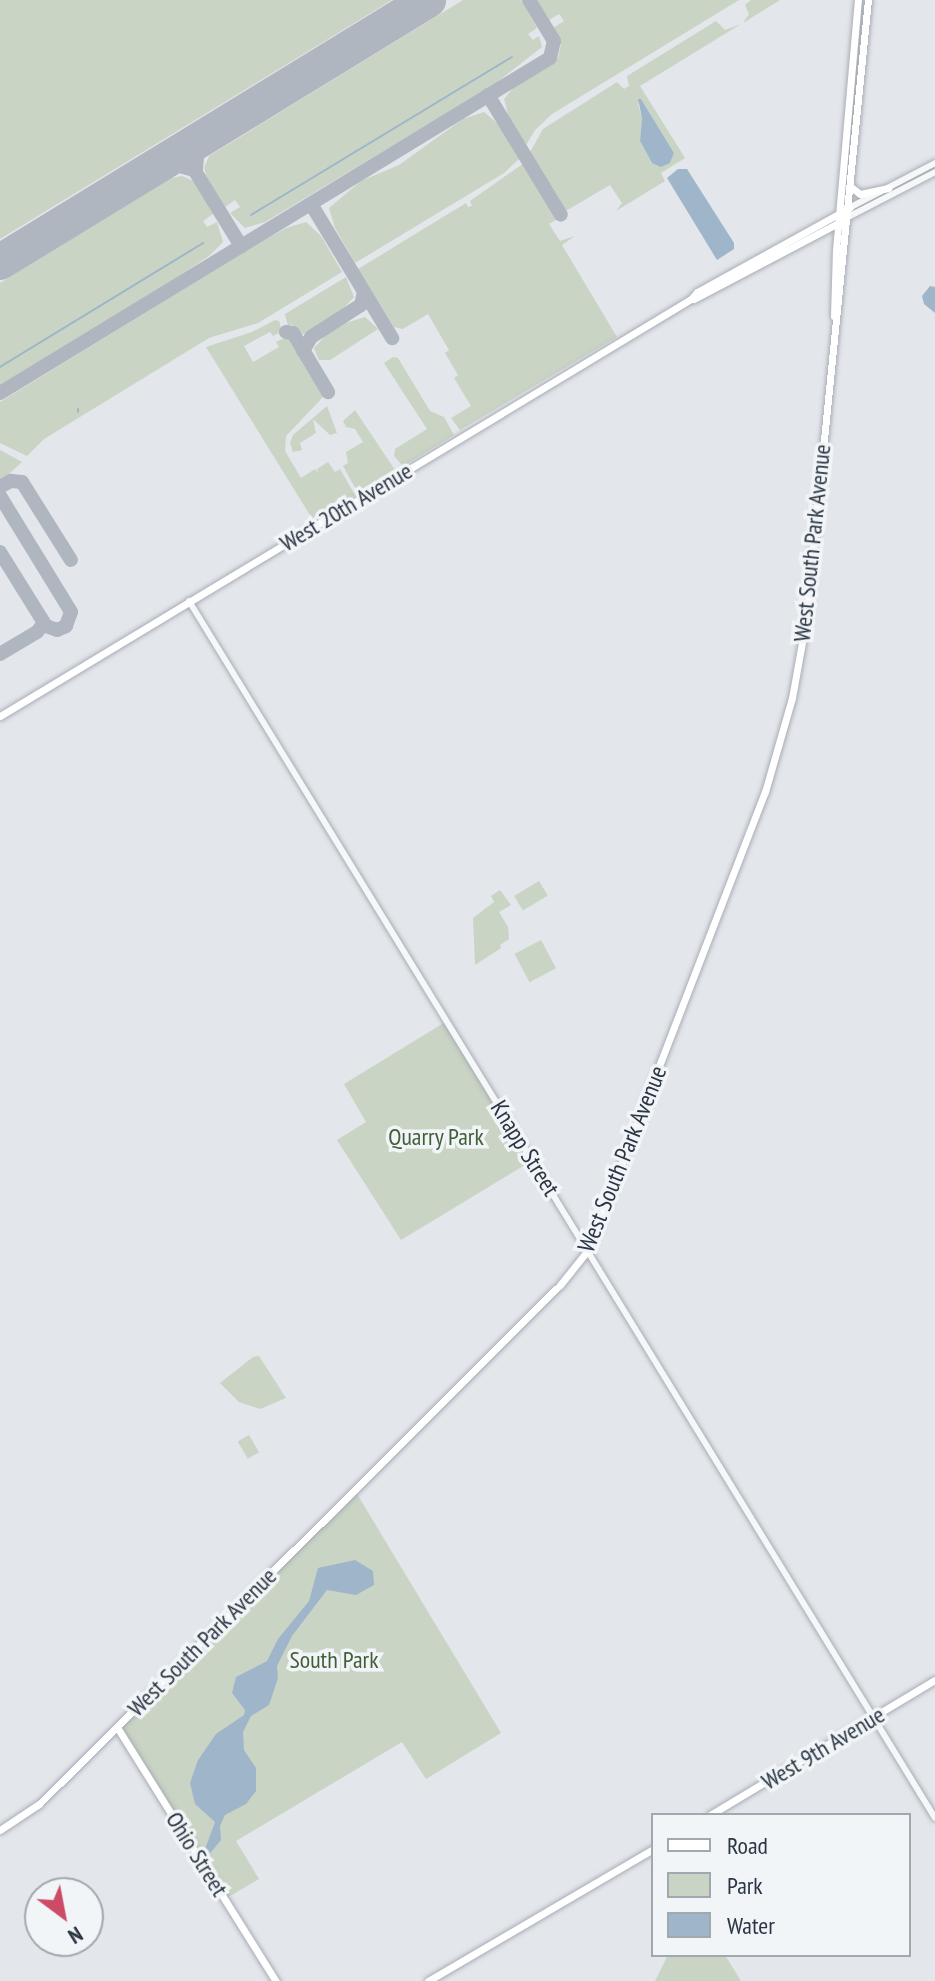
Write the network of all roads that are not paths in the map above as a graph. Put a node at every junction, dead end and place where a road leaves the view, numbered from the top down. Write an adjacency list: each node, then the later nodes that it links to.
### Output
1 (858, 0): 7 (main road, West South Park Avenue)
2 (868, 0): 5 (main road, West South Park Avenue)
3 (935, 163): 6 (street, West 20th Avenue)
4 (935, 172): 8 (street, West 20th Avenue)
5 (851, 187): 6 (main road); 8 (main road, West South Park Avenue)
6 (888, 188): 8 (street, West 20th Avenue)
7 (839, 213): 8 (main road, West 20th Avenue); 9 (main road, West South Park Avenue); 12 (main road, West 20th Avenue)
8 (849, 213): 9 (main road, West 20th Avenue); 13 (main road, West South Park Avenue)
9 (838, 222): 10 (main road, West 20th Avenue); 11 (main road, West South Park Avenue)
10 (816, 234): 11 (main road); 12 (main road, West 20th Avenue)
11 (836, 250): 13 (main road, West South Park Avenue)
12 (691, 299): 14 (main road, West 20th Avenue)
13 (834, 316): 16 (main road, West South Park Avenue)
14 (189, 601): 15 (main road, West 20th Avenue); 16 (street, Knapp Street)
15 (0, 716)
16 (588, 1250): 18 (street, Knapp Street); 19 (main road, West South Park Avenue)
17 (935, 1680): 18 (main road, West 9th Avenue)
18 (873, 1718): 20 (main road, West 9th Avenue); 21 (street, Knapp Street)
19 (117, 1727): 22 (main road, West South Park Avenue); 24 (main road, Ohio Street)
20 (713, 1813)
21 (935, 1818)
22 (0, 1830)
23 (651, 1850): 25 (main road)
24 (276, 1981)
25 (428, 1981)

